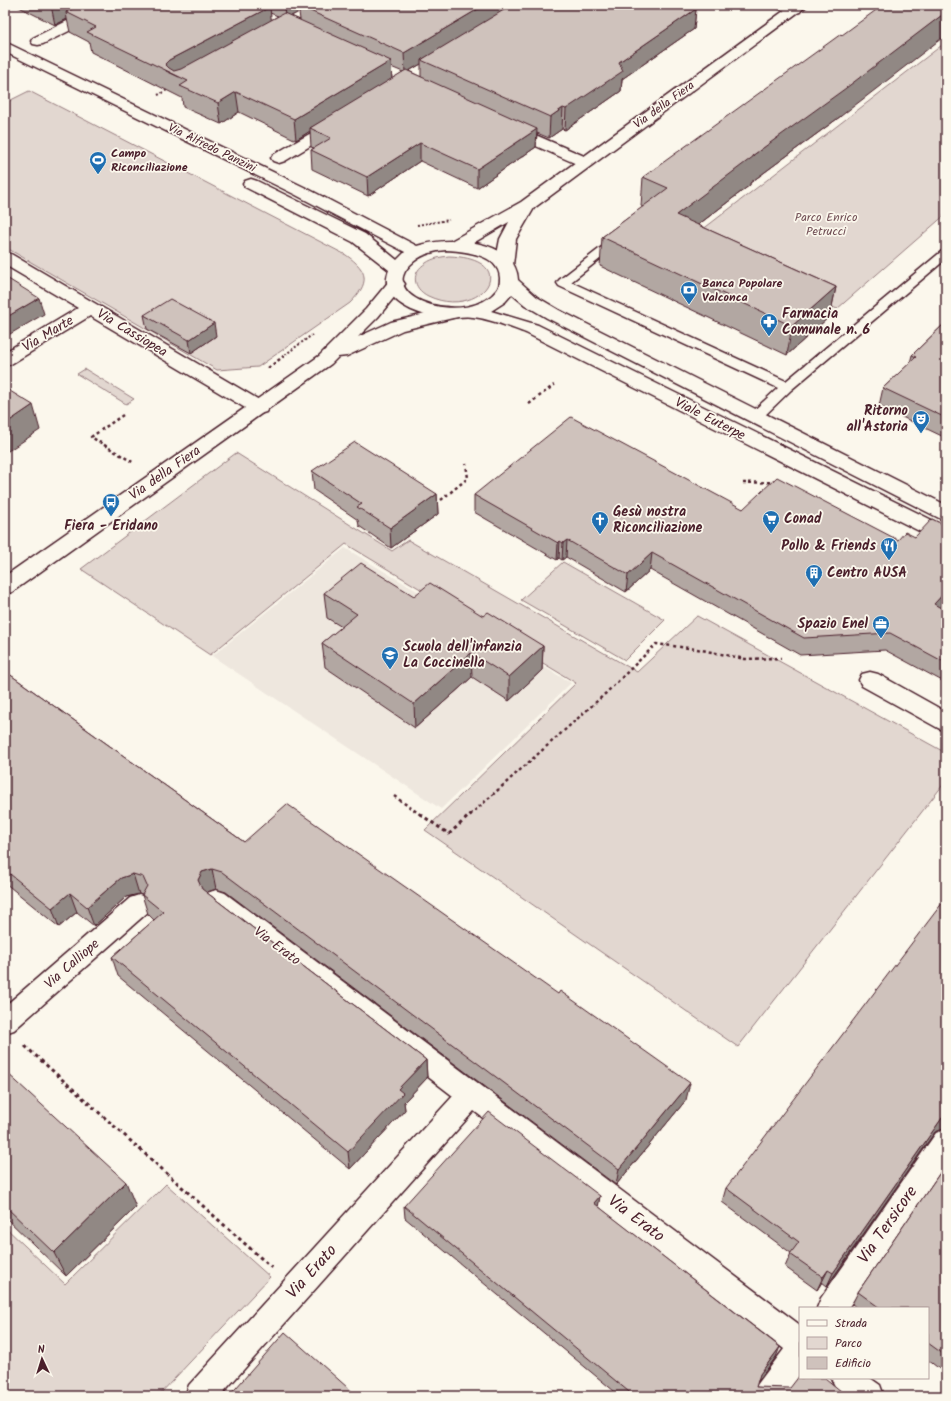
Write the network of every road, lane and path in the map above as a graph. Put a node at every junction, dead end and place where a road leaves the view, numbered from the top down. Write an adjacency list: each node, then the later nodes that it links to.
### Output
1 (110, 5): 3 (street)
2 (793, 6): 9 (street, Via della Fiera)
3 (38, 41)
4 (5, 46): 15 (street, Via Alfredo Panzini)
5 (5, 60): 19 (street, Via Alfredo Panzini)
6 (351, 116): 8 (street)
7 (498, 124): 9 (street)
8 (279, 158)
9 (585, 162): 10 (street, Via della Fiera)
10 (527, 205): 14 (street, Via della Fiera); 18 (street, Via della Fiera)
11 (452, 220): 12 (path)
12 (413, 225)
13 (626, 234): 26 (lane)
14 (456, 245): 15 (street); 18 (street)
15 (417, 252): 19 (street)
16 (946, 253): 26 (lane)
17 (5, 258): 20 (street, Via Cassiopea)
18 (506, 274): 21 (street); 30 (street, Viale Euterpe)
19 (397, 276): 22 (street); 24 (street, Via della Fiera)
20 (91, 308): 23 (street, Via Marte); 28 (street, Via Cassiopea)
21 (471, 311): 22 (street); 39 (street, Viale Euterpe)
22 (451, 313): 24 (street, Via della Fiera)
23 (5, 360)
24 (325, 360): 28 (street, Via della Fiera)
25 (554, 385): 27 (path)
26 (786, 387): 30 (lane)
27 (529, 404)
28 (259, 408): 40 (street, Via della Fiera)
29 (123, 415): 31 (path)
30 (755, 417): 38 (street, Viale Euterpe)
31 (134, 463)
32 (466, 464): 37 (path)
33 (763, 482): 34 (path); 35 (path); 36 (path)
34 (776, 482)
35 (744, 483)
36 (770, 486)
37 (440, 500)
38 (946, 513)
39 (946, 536)
40 (7, 582)
41 (781, 658): 44 (path)
42 (870, 680): 43 (street)
43 (946, 722)
44 (394, 796)
45 (216, 900): 49 (street, Via Erato)
46 (139, 905): 47 (street, Via Calliope)
47 (5, 1022)
48 (24, 1046): 51 (path)
49 (472, 1094): 53 (street, Via Erato); 56 (street, Via Erato)
50 (946, 1142): 52 (street, Via Tersicore)
51 (272, 1269)
52 (831, 1307)
53 (799, 1342)
54 (799, 1353): 57 (street)
55 (847, 1379): 58 (street)
56 (200, 1396)
57 (768, 1396)
58 (869, 1396)

